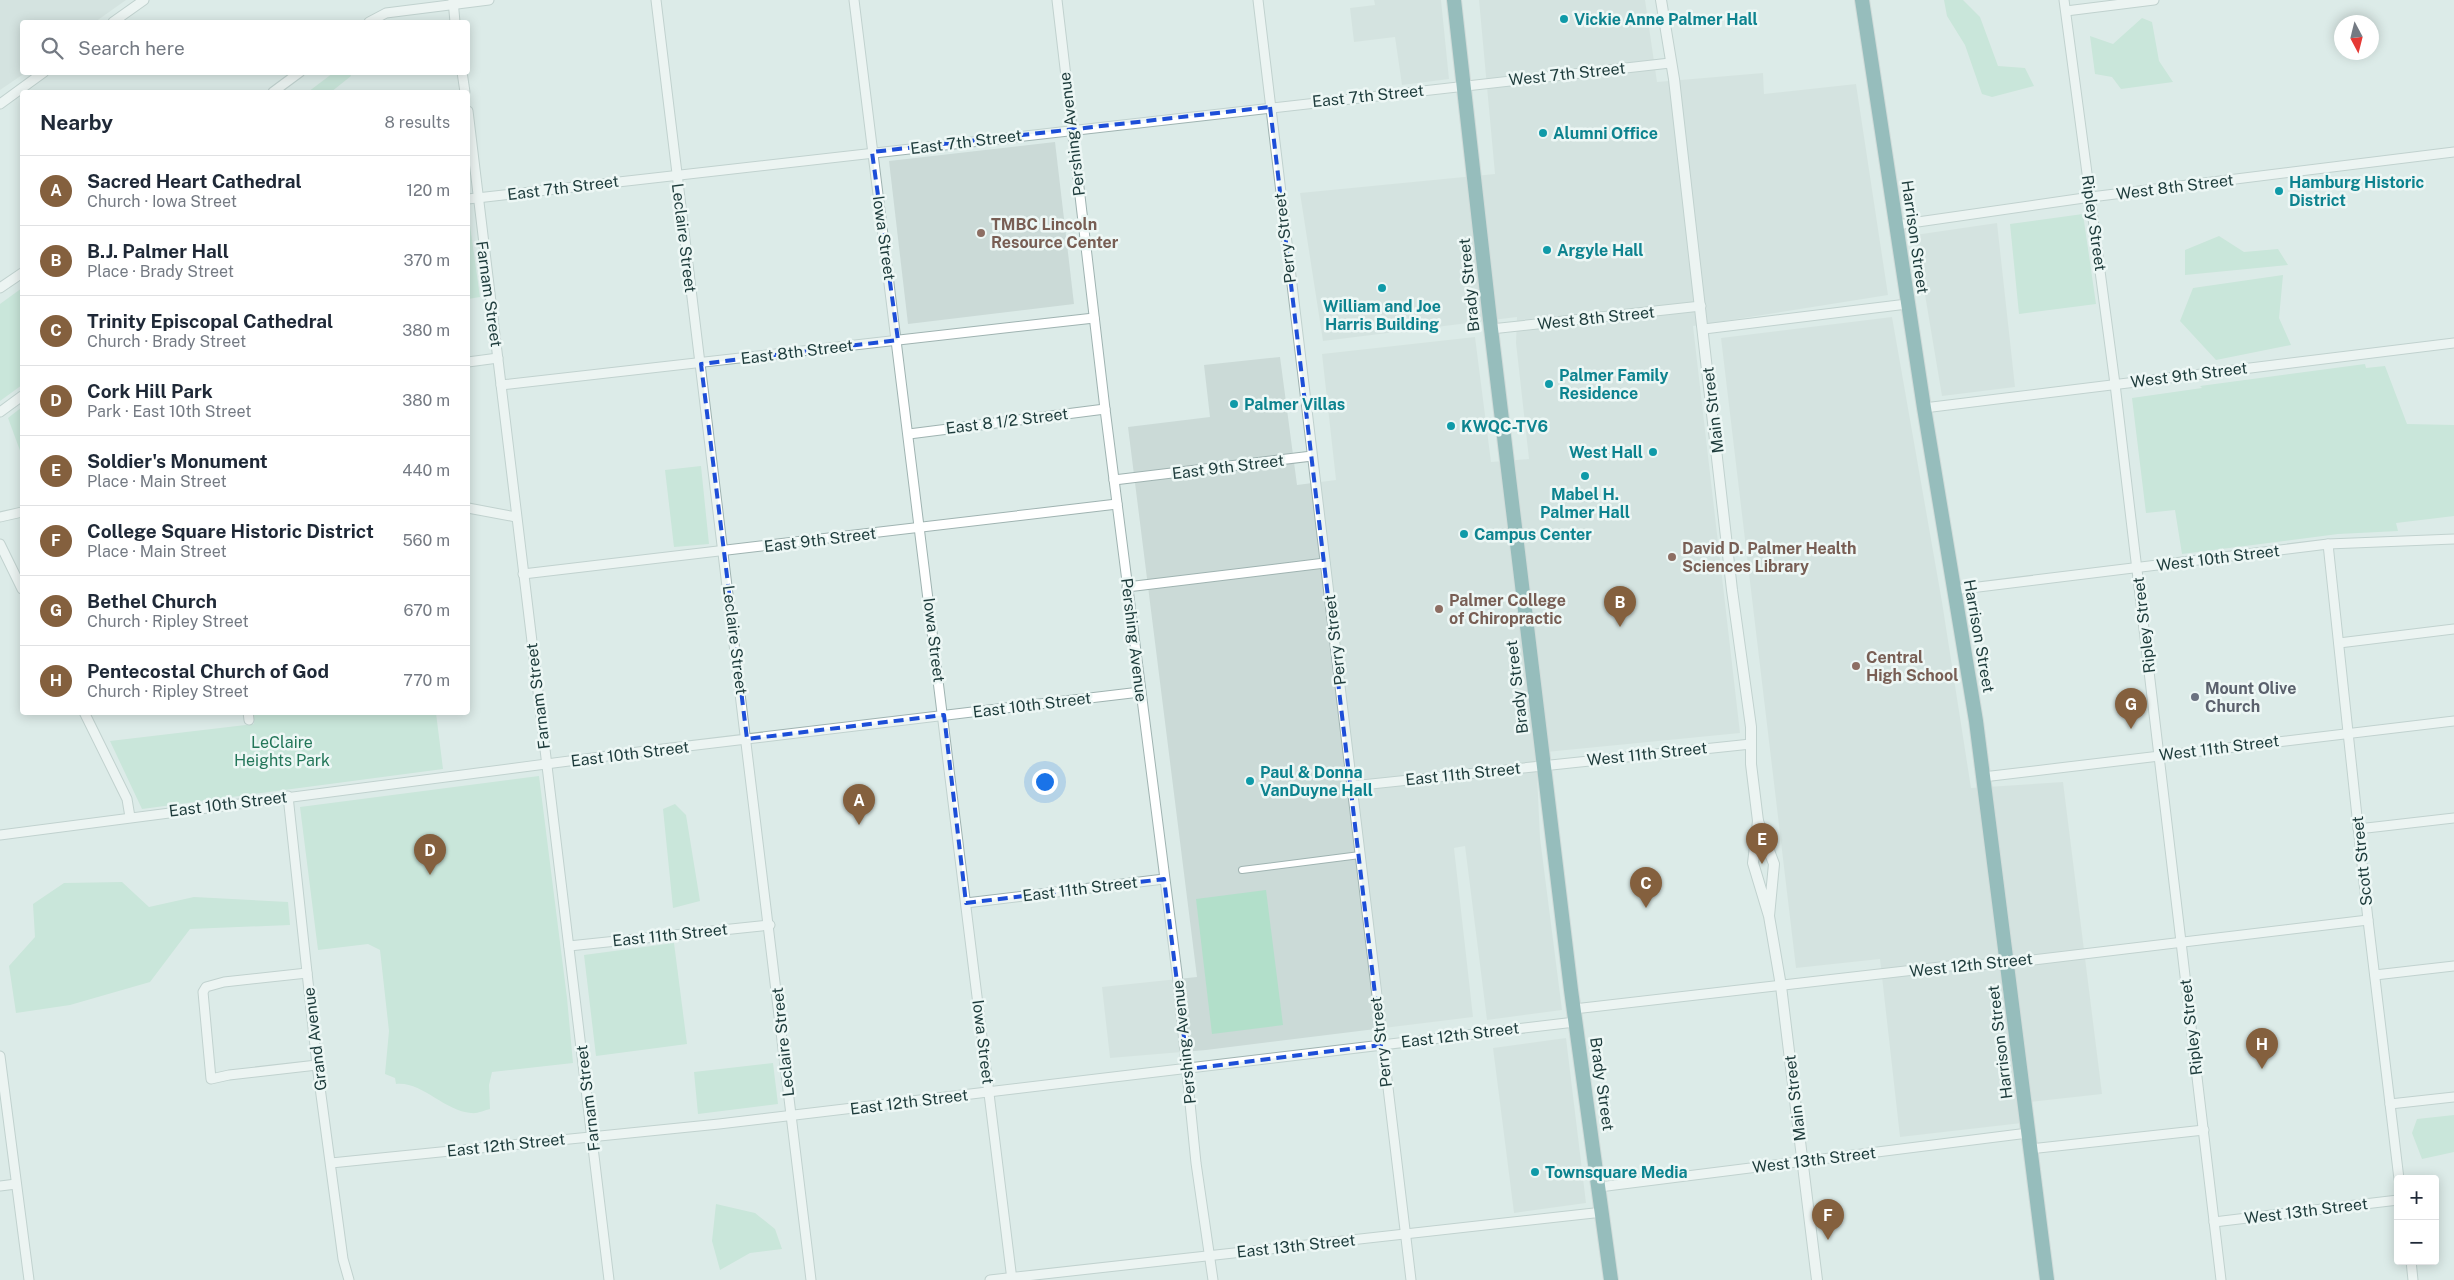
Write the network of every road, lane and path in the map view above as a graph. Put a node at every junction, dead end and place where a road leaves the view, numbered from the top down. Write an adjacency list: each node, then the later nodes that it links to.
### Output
1 (144, 0): 14 (street)
2 (489, 0): 12 (street)
3 (656, 0): 30 (street, Leclaire Street)
4 (854, 0): 28 (street, Iowa Street)
5 (1057, 0): 27 (street, Pershing Avenue)
6 (1258, 0): 25 (street, Perry Street)
7 (1454, 0): 21 (highway, Brady Street)
8 (1661, 0): 17 (street, Main Street)
9 (1862, 0): 34 (highway, Harrison Street)
10 (2064, 0): 13 (street, Ripley Street)
11 (2154, 0): 13 (street)
12 (453, 2): 15 (street); 16 (street)
13 (2066, 11): 31 (street, Ripley Street)
14 (116, 20)
15 (373, 20)
16 (456, 20)
17 (1670, 63): 21 (street, West 7th Street); 38 (street, Main Street)
18 (40, 75): 24 (street)
19 (296, 75): 22 (street)
20 (462, 75): 23 (street)
21 (1464, 86): 25 (street, East 7th Street); 40 (highway, Brady Street)
22 (276, 90)
23 (465, 90)
24 (0, 104)
25 (1270, 107): 27 (street, East 7th Street); 54 (street, Perry Street)
26 (470, 130): 32 (street, Farnam Street)
27 (1072, 130): 28 (street, East 7th Street); 39 (street, Pershing Avenue)
28 (872, 152): 30 (street, East 7th Street); 42 (street, Iowa Street)
29 (2454, 152): 31 (street, West 8th Street)
30 (676, 175): 32 (street, East 7th Street); 46 (street, Leclaire Street)
31 (2091, 197): 34 (street, West 8th Street); 47 (street, Ripley Street)
32 (477, 198): 33 (street, East 7th Street); 44 (street, Farnam Street)
33 (470, 199)
34 (1897, 225): 37 (highway, Harrison Street)
35 (20, 274): 36 (street)
36 (0, 288)
37 (1908, 304): 41 (street); 50 (highway, Harrison Street)
38 (1701, 306): 40 (street, West 8th Street); 41 (street, Main Street)
39 (1094, 318): 42 (street, East 8th Street); 51 (street, Pershing Avenue)
40 (1491, 329): 83 (highway, Brady Street)
41 (1704, 329): 80 (street, Main Street)
42 (898, 340): 46 (street, East 8th Street); 53 (street, Iowa Street)
43 (2454, 343): 47 (street, West 9th Street)
44 (498, 358): 45 (street); 48 (street, Farnam Street)
45 (470, 362)
46 (701, 364): 48 (street, East 8th Street); 65 (street, Leclaire Street)
47 (2115, 384): 50 (street, West 9th Street); 67 (street, Ripley Street)
48 (500, 385): 59 (street, Farnam Street)
49 (20, 397): 52 (street)
50 (1924, 408): 71 (highway, Harrison Street)
51 (1104, 409): 53 (street, East 8 1/2 Street); 55 (street, Pershing Avenue)
52 (0, 412)
53 (909, 434): 61 (street, Iowa Street)
54 (1312, 456): 55 (street, East 9th Street); 66 (street, Perry Street)
55 (1114, 480): 56 (street, Pershing Avenue)
56 (1116, 504): 61 (street, East 9th Street); 70 (street, Pershing Avenue)
57 (470, 508): 59 (street)
58 (20, 513): 60 (street)
59 (516, 517): 68 (street, Farnam Street)
60 (0, 518)
61 (920, 528): 65 (street, East 9th Street); 76 (street, Iowa Street)
62 (2454, 539): 64 (street, West 10th Street)
63 (0, 544): 69 (street)
64 (2328, 544): 67 (street, West 10th Street); 73 (street, Scott Street)
65 (724, 552): 68 (street, East 9th Street); 79 (street, Leclaire Street)
66 (1325, 563): 70 (street); 85 (street, Perry Street)
67 (2138, 568): 71 (street, West 10th Street); 81 (street, Ripley Street)
68 (523, 574): 82 (street, Farnam Street)
69 (20, 585)
70 (1127, 587): 74 (street, Pershing Avenue)
71 (1954, 590): 84 (highway, Harrison Street)
72 (2454, 629): 73 (street)
73 (2339, 643): 78 (street, Scott Street)
74 (1140, 692): 76 (street, East 10th Street); 94 (street, Pershing Avenue)
75 (85, 715): 87 (street)
76 (944, 715): 79 (street, East 10th Street); 95 (street, Iowa Street)
77 (2454, 721): 78 (street, West 11th Street)
78 (2349, 733): 81 (street, West 11th Street); 90 (street, Scott Street)
79 (747, 739): 82 (street, East 10th Street); 98 (street, Leclaire Street)
80 (1751, 744): 83 (street, West 11th Street); 89 (street, Main Street)
81 (2159, 755): 84 (street, West 11th Street); 99 (street, Ripley Street)
82 (546, 765): 86 (street, East 10th Street); 100 (street, Farnam Street)
83 (1544, 765): 85 (street, East 11th Street); 106 (highway, Brady Street)
84 (1983, 776): 101 (highway, Harrison Street)
85 (1352, 786): 92 (street, Perry Street)
86 (288, 796): 87 (street, East 10th Street); 103 (street, Grand Avenue)
87 (130, 817): 91 (street, East 10th Street)
88 (2454, 818): 90 (street)
89 (1758, 821): 96 (street, Main Street); 96 (street, Main Street)
90 (2358, 829): 97 (street, Scott Street)
91 (0, 835)
92 (1360, 855): 93 (street); 107 (street, Perry Street)
93 (1242, 870)
94 (1164, 880): 95 (street, East 11th Street); 110 (street, Pershing Avenue)
95 (966, 903): 111 (street, Iowa Street)
96 (1770, 916): 105 (street, Main Street)
97 (2368, 920): 99 (street, West 12th Street); 104 (street, Scott Street)
98 (770, 925): 100 (street, East 11th Street); 114 (street, Leclaire Street)
99 (2181, 941): 101 (street, West 12th Street); 115 (street, Ripley Street)
100 (570, 946): 117 (street, Farnam Street)
101 (2008, 963): 105 (street, West 12th Street); 116 (highway, Harrison Street)
102 (2454, 966): 104 (street)
103 (307, 973): 109 (street, Grand Avenue); 109 (street)
104 (2375, 975): 113 (street, Scott Street)
105 (1781, 986): 106 (street, West 12th Street); 119 (street, Main Street)
106 (1574, 1015): 107 (street, East 12th Street); 124 (highway, Brady Street)
107 (1381, 1045): 110 (street, East 12th Street); 128 (street, Perry Street)
108 (0, 1056): 122 (street)
109 (317, 1065): 120 (street, Grand Avenue)
110 (1188, 1069): 111 (street, East 12th Street); 129 (street, Pershing Avenue)
111 (989, 1092): 114 (street, East 12th Street); 131 (street, Iowa Street)
112 (2454, 1097): 113 (street)
113 (2390, 1104): 121 (street, Scott Street)
114 (791, 1115): 117 (street, East 12th Street); 135 (street, Leclaire Street)
115 (2204, 1130): 118 (street); 127 (street, Ripley Street)
116 (2028, 1133): 118 (highway, Harrison Street); 119 (street, West 13th Street)
117 (592, 1137): 120 (street, East 12th Street); 134 (street, Farnam Street)
118 (2029, 1149): 141 (highway, Harrison Street)
119 (1802, 1161): 124 (street, West 13th Street); 140 (street, Main Street)
120 (331, 1163): 133 (street, Grand Avenue)
121 (2399, 1175)
122 (16, 1184): 123 (street); 132 (street)
123 (0, 1186)
124 (1599, 1187): 126 (highway, Brady Street)
125 (2394, 1200): 127 (street, West 13th Street)
126 (1603, 1212): 128 (street, East 13th Street); 139 (highway, Brady Street)
127 (2214, 1222): 142 (street, Ripley Street)
128 (1405, 1234): 129 (street, East 13th Street); 138 (street, Perry Street)
129 (1209, 1256): 131 (street, East 13th Street); 137 (street, Pershing Avenue)
130 (2411, 1265): 143 (street)
131 (1012, 1279): 136 (street, East 13th Street)
132 (29, 1280)
133 (349, 1280)
134 (609, 1280)
135 (812, 1280)
136 (990, 1280)
137 (1212, 1280)
138 (1411, 1280)
139 (1611, 1280)
140 (1817, 1280)
141 (2047, 1280)
142 (2221, 1280)
143 (2413, 1280)

